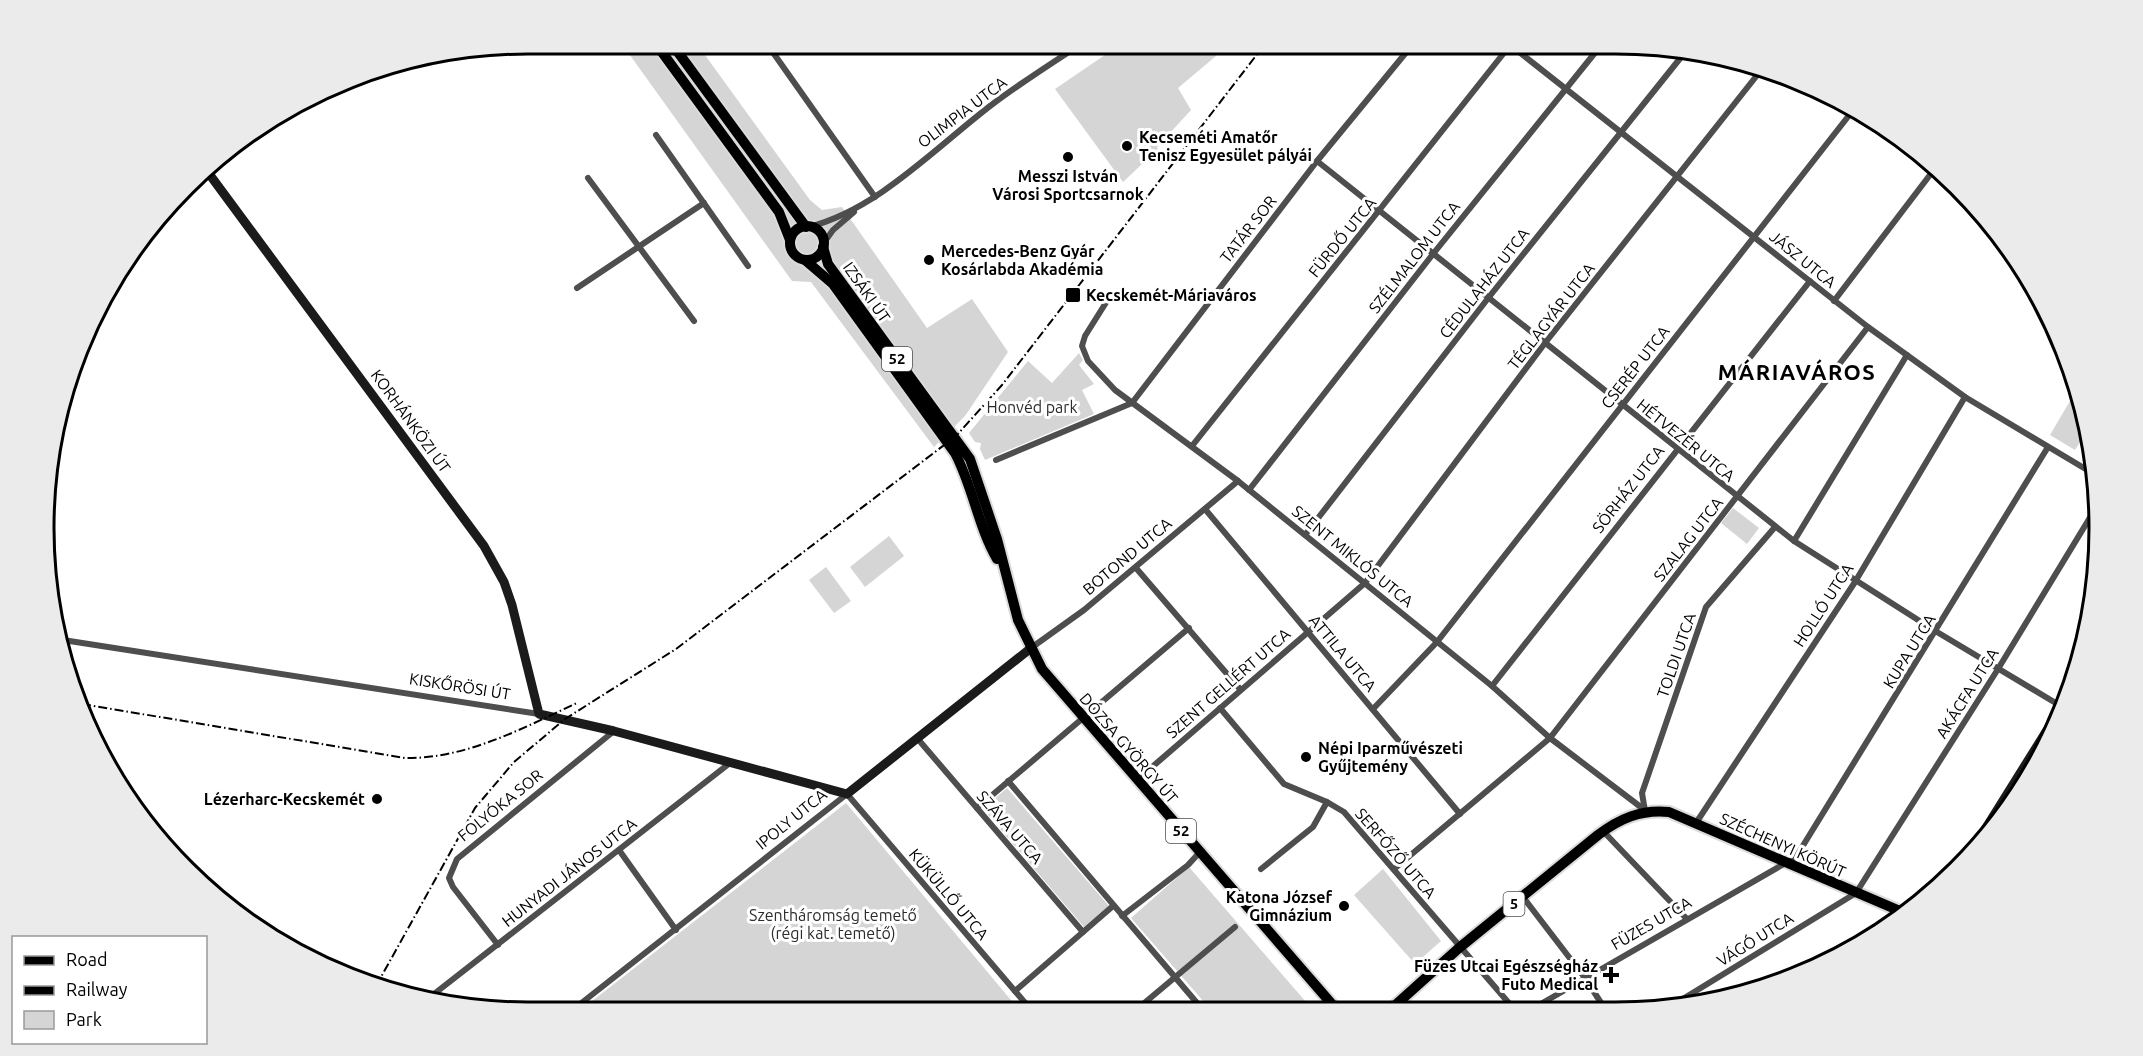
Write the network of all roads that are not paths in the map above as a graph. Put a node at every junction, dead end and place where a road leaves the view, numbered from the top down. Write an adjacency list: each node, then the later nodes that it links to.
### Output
1 (663, 54): 26 (main road, 52)
2 (679, 54): 24 (main road, 52)
3 (774, 54): 20 (street)
4 (1066, 54): 20 (street, OLIMPIA UTCA)
5 (1405, 54): 15 (street, TATÁR SOR)
6 (1502, 54): 23 (street, FÜRDŐ UTCA)
7 (1522, 54): 11 (street, JÁSZ UTCA)
8 (1594, 54): 11 (street, SZÉLMALOM UTCA)
9 (1680, 59): 13 (street, CÉDULAHÁZ UTCA)
10 (1757, 76): 18 (street, TÉGLAGYÁR UTCA)
11 (1566, 89): 13 (street, JÁSZ UTCA); 29 (street, SZÉLMALOM UTCA)
12 (1848, 116): 25 (street, CSERÉP UTCA)
13 (1622, 132): 18 (street, JÁSZ UTCA); 35 (street, CÉDULAHÁZ UTCA)
14 (656, 135): 21 (street)
15 (1317, 161): 23 (street, HÉTVEZÉR UTCA); 42 (street, TATÁR SOR)
16 (1930, 174): 36 (street)
17 (211, 176): 73 (street, KORHÁNKÖZI ÚT)
18 (1678, 177): 25 (street, JÁSZ UTCA); 39 (street, TÉGLAGYÁR UTCA)
19 (588, 178): 27 (street)
20 (875, 197): 22 (street, OLIMPIA UTCA)
21 (704, 203): 27 (street); 31 (street)
22 (861, 205): 24 (street, OLIMPIA UTCA); 28 (street, OLIMPIA UTCA)
23 (1379, 212): 29 (street, HÉTVEZÉR UTCA); 44 (street, FÜRDŐ UTCA)
24 (807, 227): 26 (main road); 28 (main road, 52)
25 (1754, 237): 32 (street, JÁSZ UTCA); 43 (street, CSERÉP UTCA)
26 (790, 240): 30 (main road, 52)
27 (639, 246): 33 (street); 37 (street)
28 (823, 246): 30 (main road); 48 (main road, IZSÁKI ÚT / 52)
29 (1433, 254): 35 (street, HÉTVEZÉR UTCA); 51 (street, SZÉLMALOM UTCA)
30 (806, 260): 48 (main road, IZSÁKI ÚT / 52)
31 (748, 266)
32 (1810, 281): 36 (street, JÁSZ UTCA); 46 (street, SÖRHÁZ UTCA)
33 (576, 288)
34 (1112, 293): 42 (street, SZENT MIKLÓS UTCA)
35 (1489, 297): 39 (street, HÉTVEZÉR UTCA); 56 (street, CÉDULAHÁZ UTCA)
36 (1834, 301): 38 (street, JÁSZ UTCA)
37 (694, 321)
38 (1868, 327): 40 (street, JÁSZ UTCA); 52 (street, SZALAG UTCA)
39 (1545, 344): 43 (street, HÉTVEZÉR UTCA); 60 (street, TÉGLAGYÁR UTCA)
40 (1907, 356): 41 (street, JÁSZ UTCA); 57 (street)
41 (1965, 397): 45 (street, JÁSZ UTCA); 59 (street, HOLLÓ UTCA)
42 (1132, 403): 44 (street, SZENT MIKLÓS UTCA); 47 (street, TATÁR SOR)
43 (1622, 405): 46 (street, HÉTVEZÉR UTCA); 65 (street, CSERÉP UTCA)
44 (1192, 446): 50 (street, SZENT MIKLÓS UTCA)
45 (2048, 447): 49 (street, JÁSZ UTCA); 63 (street, KUPA UTCA)
46 (1675, 450): 52 (street, HÉTVEZÉR UTCA); 68 (street, SÖRHÁZ UTCA)
47 (996, 460)
48 (969, 469): 66 (main road, DÓZSA GYÖRGY ÚT / 52)
49 (2085, 469)
50 (1238, 481): 51 (street, SZENT MIKLÓS UTCA); 53 (street, BOTOND UTCA)
51 (1249, 490): 56 (street, SZENT MIKLÓS UTCA)
52 (1737, 498): 55 (street, HÉTVEZÉR UTCA); 77 (street, SZALAG UTCA)
53 (1204, 509): 58 (street, BOTOND UTCA); 62 (street, ATTILA UTCA)
54 (2089, 520): 67 (street, AKÁCFA UTCA)
55 (1775, 527): 57 (street, HÉTVEZÉR UTCA); 84 (street, TOLDI UTCA)
56 (1305, 535): 60 (street, SZENT MIKLÓS UTCA)
57 (1794, 542): 59 (street, HÉTVEZÉR UTCA)
58 (1136, 568): 61 (street); 66 (street, BOTOND UTCA)
59 (1855, 582): 63 (street, HÉTVEZÉR UTCA); 86 (street, HOLLÓ UTCA)
60 (1365, 583): 62 (street, SZENT GELLÉRT UTCA); 65 (street, SZENT MIKLÓS UTCA)
61 (1189, 628): 69 (street); 74 (street)
62 (1308, 632): 69 (street, SZENT GELLÉRT UTCA); 72 (street, ATTILA UTCA)
63 (1936, 632): 67 (street, HÉTVEZÉR UTCA); 90 (street, KUPA UTCA)
64 (68, 641): 73 (street, KISKŐRÖSI ÚT)
65 (1437, 642): 68 (street, SZENT MIKLÓS UTCA); 72 (street, CSERÉP UTCA)
66 (1031, 648): 74 (main road, DÓZSA GYÖRGY ÚT / 52); 76 (street, IPOLY UTCA)
67 (1998, 669): 70 (street, HÉTVEZÉR UTCA); 93 (street, AKÁCFA UTCA)
68 (1492, 686): 77 (street, SZENT MIKLÓS UTCA)
69 (1240, 689): 71 (street, SZENT GELLÉRT UTCA)
70 (2056, 700)
71 (1220, 708): 79 (street, SZENT GELLÉRT UTCA); 82 (street, SERFŐZŐ UTCA)
72 (1373, 709): 85 (street, ATTILA UTCA)
73 (539, 714): 75 (street, KISKŐRÖSI ÚT)
74 (1083, 718): 79 (main road, DÓZSA GYÖRGY ÚT / 52); 80 (street)
75 (614, 731): 78 (street, KISKŐRÖSI ÚT); 102 (street, FOLYÓKA SOR)
76 (917, 738): 81 (street, IPOLY UTCA); 83 (street, SZÁVA UTCA)
77 (1550, 738): 84 (street, SZENT MIKLÓS UTCA); 85 (street, SZALAG UTCA)
78 (730, 763): 81 (street, KISKŐRÖSI ÚT); 88 (street, HUNYADI JÁNOS UTCA)
79 (1137, 780): 89 (main road, DÓZSA GYÖRGY ÚT / 52)
80 (1008, 781): 83 (street); 95 (street)
81 (847, 794): 100 (street, IPOLY UTCA); 106 (street, KÜKÜLLŐ UTCA)
82 (1327, 802): 91 (street); 92 (street, SERFŐZŐ UTCA)
83 (977, 808): 101 (street, SZÁVA UTCA)
84 (1646, 811): 86 (main road, SZÉCHENYI KÖRÚT / 5); 87 (main road, 5)
85 (1460, 814): 92 (street, SZALAG UTCA)
86 (1696, 823): 90 (main road, SZÉCHENYI KÖRÚT / 5)
87 (1603, 831): 94 (main road, 5); 98 (street)
88 (619, 850): 100 (street); 102 (street, HUNYADI JÁNOS UTCA)
89 (1199, 853): 97 (street); 113 (main road, DÓZSA GYÖRGY ÚT / 52)
90 (1784, 862): 93 (main road, SZÉCHENYI KÖRÚT / 5); 98 (street, FÜZES UTCA)
91 (1261, 869)
92 (1394, 869): 103 (street, SERFŐZŐ UTCA)
93 (1856, 893): 96 (main road, SZÉCHENYI KÖRÚT / 5); 108 (street, VÁGÓ UTCA)
94 (1523, 897): 103 (main road, 5); 105 (street)
95 (1113, 906): 97 (street); 101 (street)
96 (1896, 909)
97 (1122, 916): 104 (street)
98 (1686, 918): 105 (street, FÜZES UTCA)
99 (1235, 927): 104 (street)
100 (676, 930): 109 (street, IPOLY UTCA)
101 (1083, 933): 106 (street)
102 (498, 945): 107 (street, HUNYADI JÁNOS UTCA)
103 (1459, 948): 114 (main road, 5); 115 (street, SERFŐZŐ UTCA)
104 (1174, 977): 111 (street); 112 (street)
105 (1585, 978): 116 (street, FÜZES UTCA); 117 (street)
106 (1015, 991): 110 (street, KÜKÜLLŐ UTCA)
107 (436, 993)
108 (1687, 996)
109 (583, 1002)
110 (1024, 1002)
111 (1145, 1002)
112 (1196, 1002)
113 (1330, 1002)
114 (1399, 1002)
115 (1508, 1002)
116 (1544, 1002)
117 (1600, 1002)

